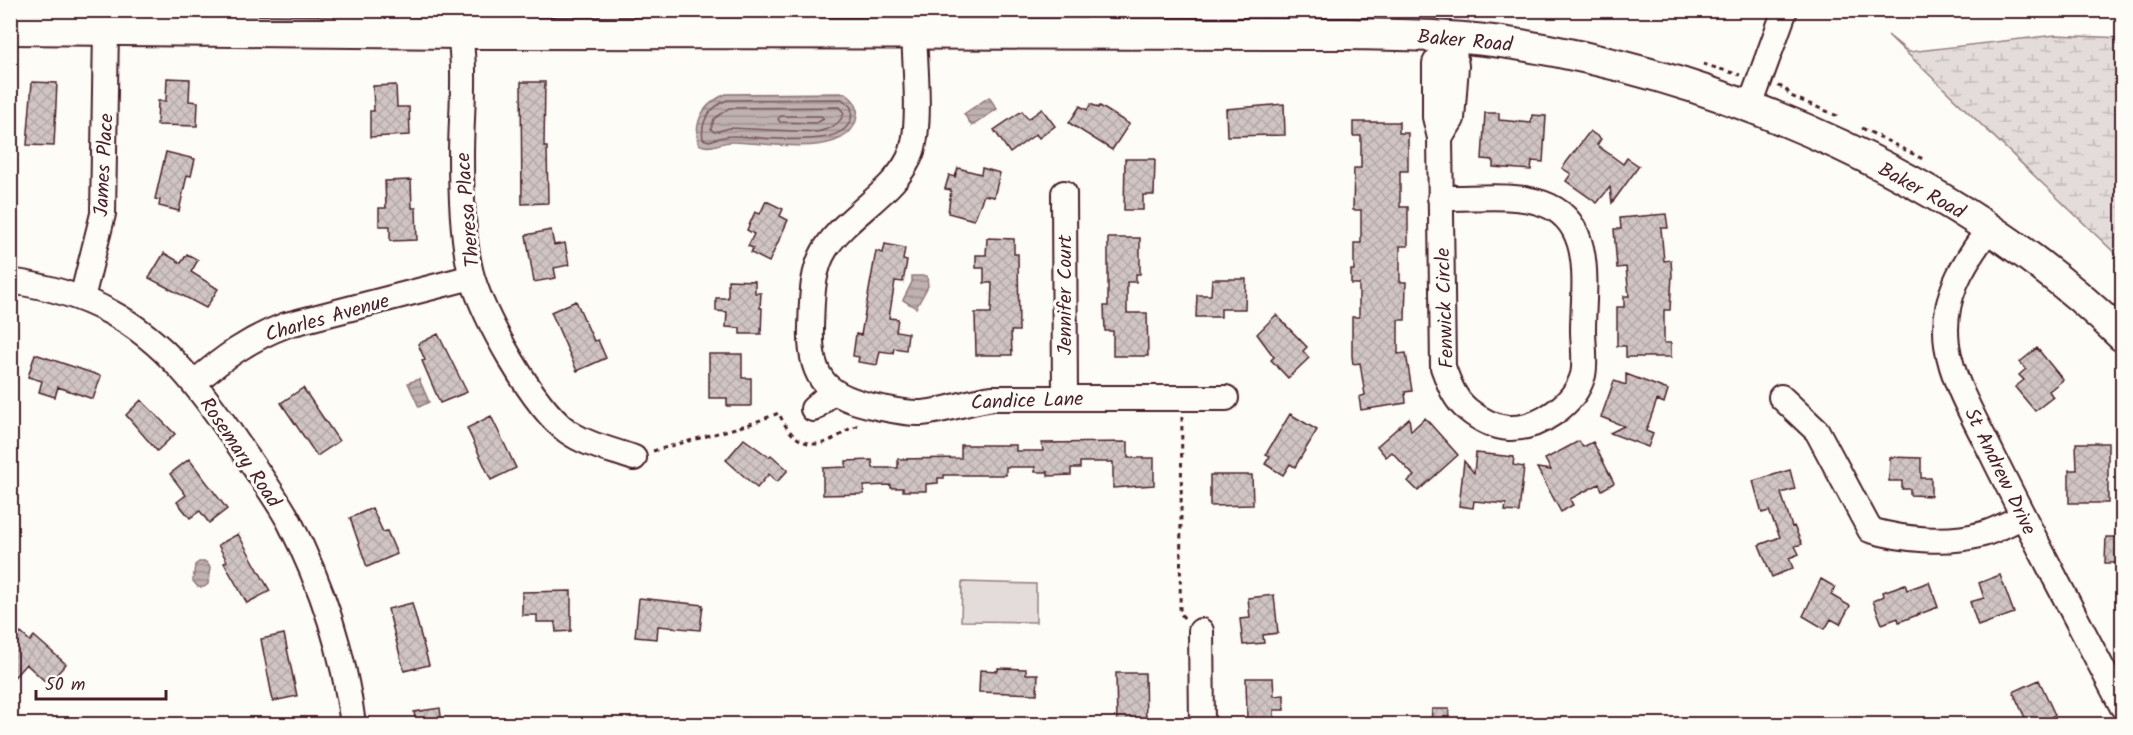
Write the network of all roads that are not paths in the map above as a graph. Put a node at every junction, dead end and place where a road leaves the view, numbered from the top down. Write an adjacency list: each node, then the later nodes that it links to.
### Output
1 (1785, 10): 8 (street)
2 (463, 18): 5 (main road, Baker Road); 6 (main road, Baker Road); 12 (street, Theresa Place)
3 (1098, 23): 6 (main road, Baker Road); 7 (main road, Baker Road)
4 (10, 29): 5 (main road, Baker Road)
5 (106, 29): 14 (street, James Place)
6 (914, 33): 17 (street, Candice Lane)
7 (1452, 38): 8 (main road, Baker Road); 10 (street, Fenwick Circle)
8 (1750, 106): 11 (main road, Baker Road)
9 (1064, 193): 19 (street, Jennifer Court)
10 (1440, 198): 10 (street, Fenwick Circle)
11 (1989, 229): 15 (main road, Baker Road); 23 (street, St Andrew Drive)
12 (472, 277): 16 (street, Charles Avenue); 22 (street, Theresa Place)
13 (10, 281): 14 (street, Rosemary Road)
14 (82, 298): 16 (street, Rosemary Road)
15 (2122, 336)
16 (194, 383): 26 (street, Rosemary Road)
17 (833, 391): 19 (street, Candice Lane); 21 (street)
18 (1781, 397): 23 (street)
19 (1065, 398): 20 (street, Candice Lane)
20 (1226, 398)
21 (813, 409)
22 (634, 458)
23 (2022, 517): 25 (street, St Andrew Drive)
24 (1202, 631): 27 (street)
25 (2122, 706)
26 (353, 724)
27 (1202, 724)

